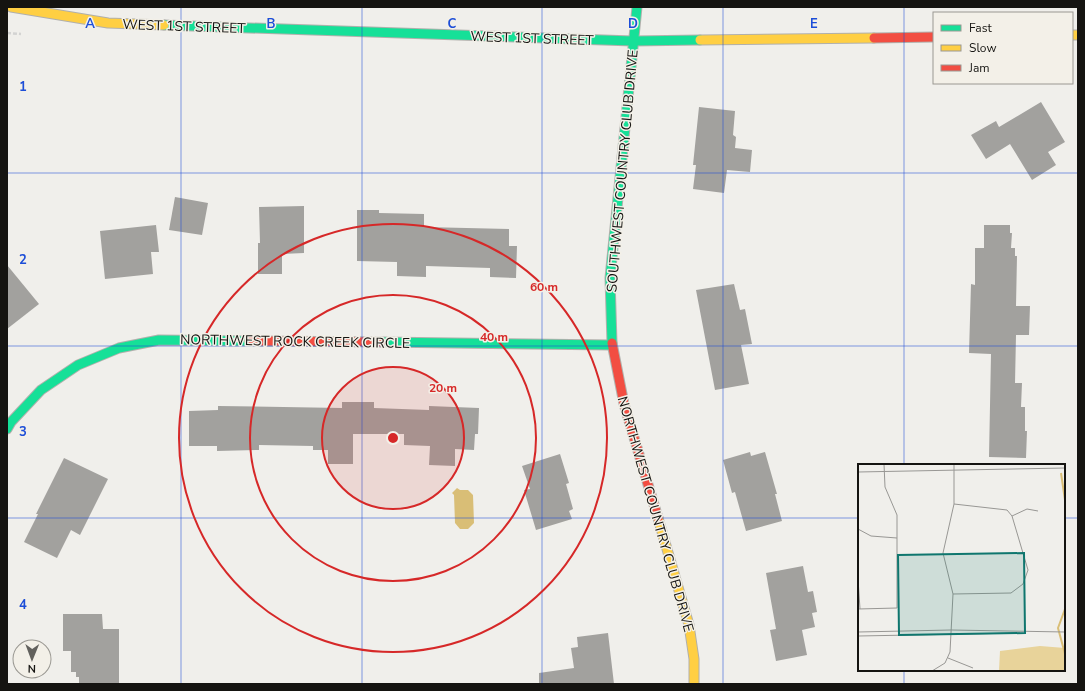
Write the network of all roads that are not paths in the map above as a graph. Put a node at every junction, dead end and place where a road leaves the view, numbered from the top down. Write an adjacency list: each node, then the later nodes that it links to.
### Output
1 (12, 7): 4 (street, WEST 1ST STREET)
2 (637, 7): 4 (street, SOUTHWEST COUNTRY CLUB DRIVE)
3 (933, 37): 4 (street, WEST 1ST STREET)
4 (633, 41): 5 (street, SOUTHWEST COUNTRY CLUB DRIVE)
5 (612, 345): 6 (street, NORTHWEST ROCK CREEK CIRCLE); 7 (street, NORTHWEST COUNTRY CLUB DRIVE)
6 (7, 429)
7 (694, 684)

